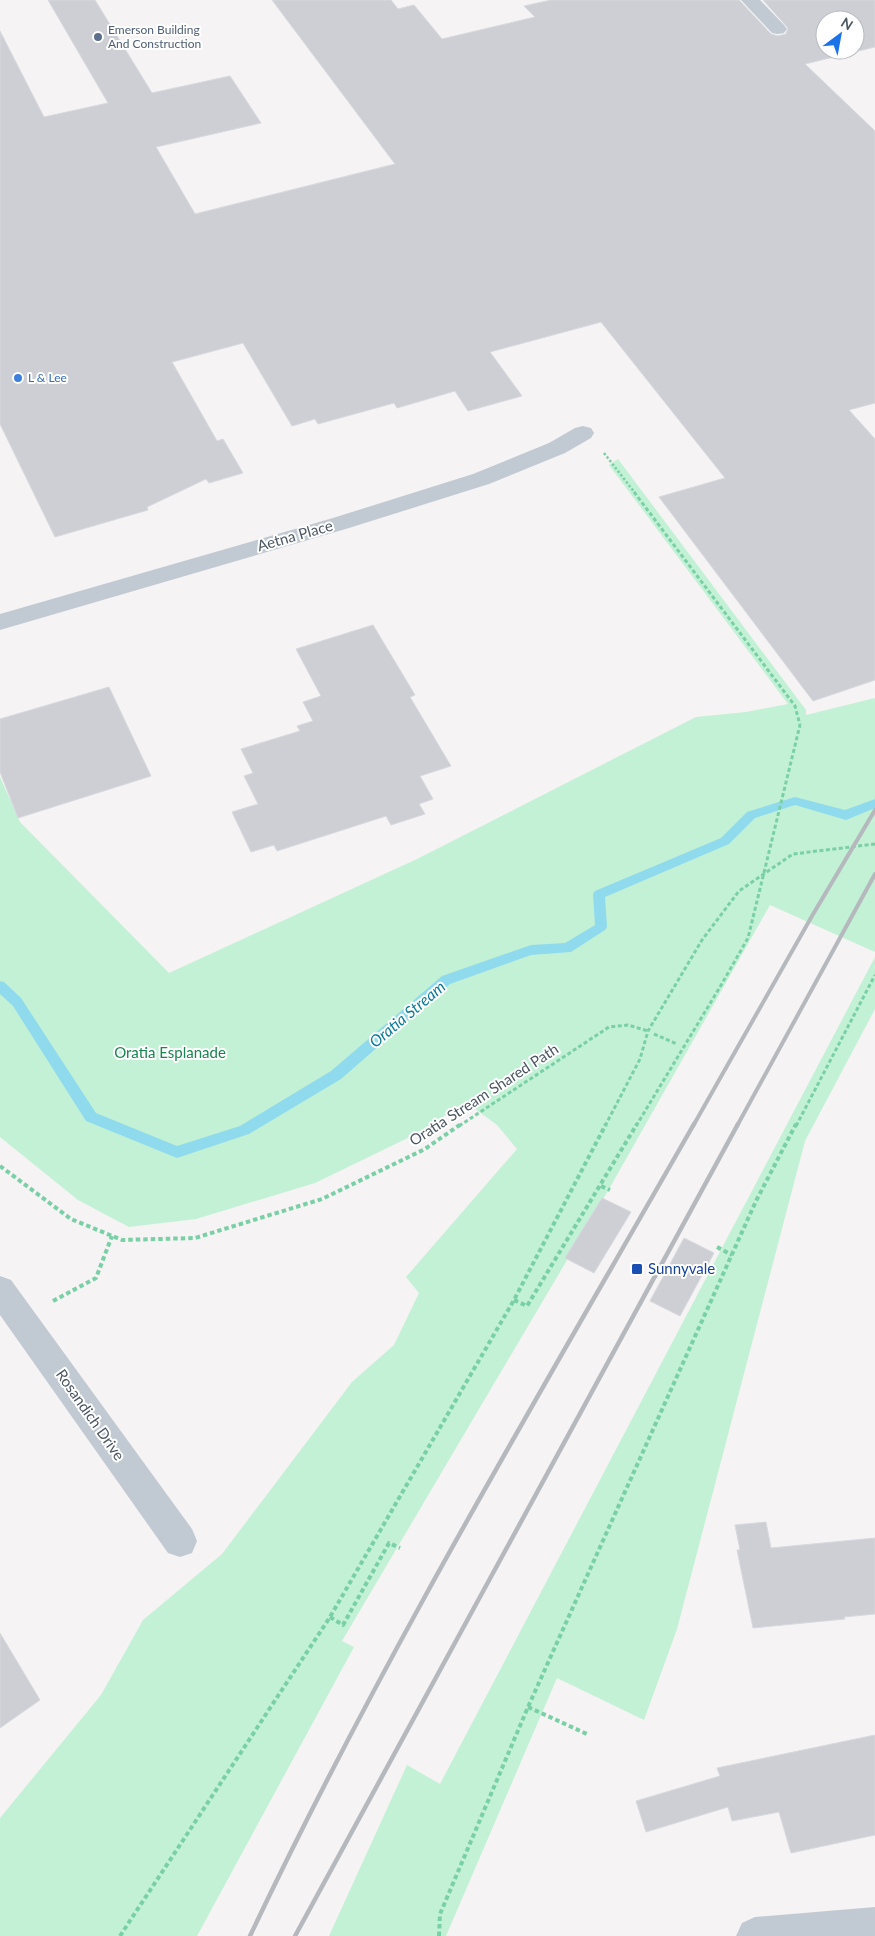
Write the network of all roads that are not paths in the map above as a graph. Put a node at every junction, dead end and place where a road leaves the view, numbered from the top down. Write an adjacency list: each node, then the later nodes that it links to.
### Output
1 (750, 0): 2 (street)
2 (778, 29)
3 (583, 434): 4 (street, Aetna Place)
4 (2, 618)
5 (0, 1290): 6 (street, Rosandich Drive)
6 (180, 1541)
7 (875, 1926): 8 (street)
8 (755, 1936)

